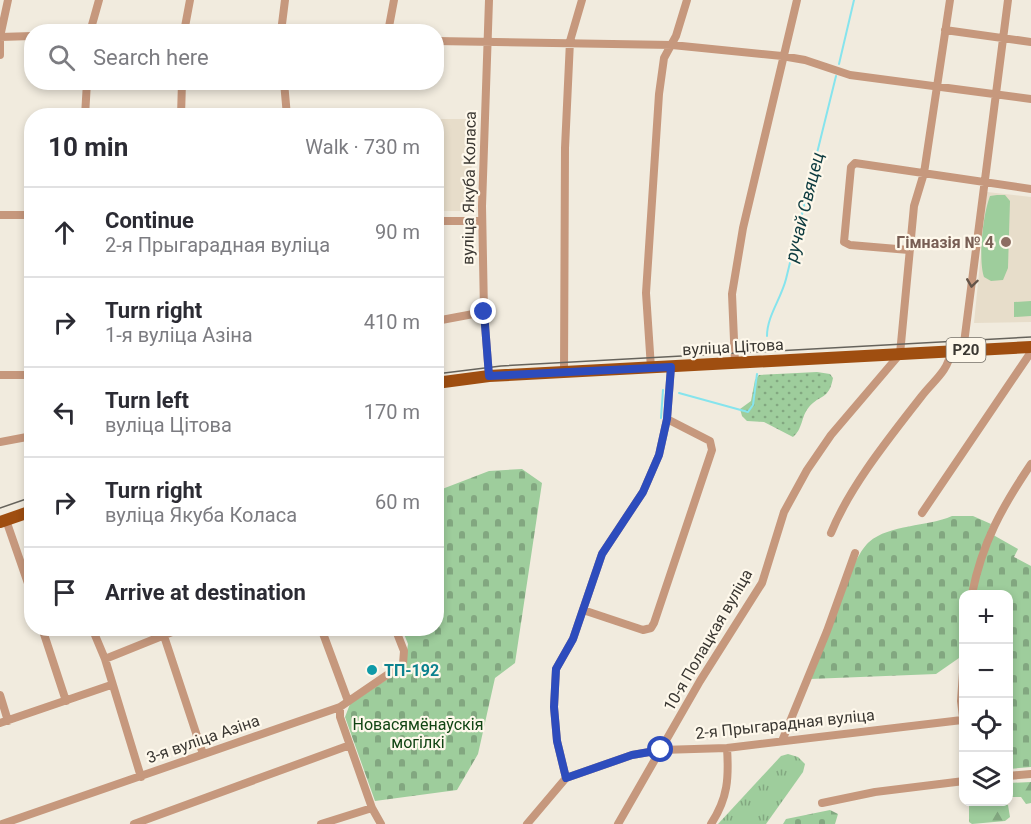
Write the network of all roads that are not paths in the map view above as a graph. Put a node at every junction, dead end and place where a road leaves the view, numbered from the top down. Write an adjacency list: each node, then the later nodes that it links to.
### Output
1 (8, 0): 18 (street)
2 (99, 0): 12 (street)
3 (190, 0): 13 (street)
4 (285, 0): 14 (street)
5 (394, 0): 15 (street)
6 (489, 0): 21 (street, вуліца Якуба Коласа)
7 (582, 0): 22 (street)
8 (687, 0): 24 (street)
9 (797, 0): 26 (street)
10 (950, 0): 16 (street)
11 (1008, 0): 19 (street)
12 (92, 24)
13 (186, 24)
14 (282, 24)
15 (390, 24)
16 (945, 30): 19 (street); 27 (street)
17 (24, 36): 18 (street)
18 (0, 37): 25 (street)
19 (1003, 39): 23 (street); 31 (street)
20 (444, 41): 21 (street)
21 (486, 41): 22 (street); 42 (street, вуліца Якуба Коласа)
22 (570, 41): 24 (street); 53 (street)
23 (1031, 42)
24 (672, 45): 26 (street); 52 (street)
25 (0, 55)
26 (782, 56): 27 (street); 50 (street)
27 (937, 87): 31 (street); 36 (street)
28 (87, 90): 33 (street)
29 (182, 90): 34 (street)
30 (285, 90): 35 (street)
31 (995, 94): 32 (street); 37 (street)
32 (1031, 99)
33 (85, 108)
34 (181, 108)
35 (286, 108)
36 (924, 173): 37 (street); 43 (street); 43 (street)
37 (986, 183): 38 (street); 47 (street, one-way to 47)
38 (1031, 189)
39 (0, 215): 40 (street)
40 (24, 216)
41 (444, 221): 42 (street)
42 (482, 221): 44 (street, вуліца Якуба Коласа)
43 (909, 250): 49 (street)
44 (484, 312): 45 (street); 56 (street, вуліца Якуба Коласа)
45 (444, 320)
46 (1031, 347): 47 (main road, вуліца Цітова / Р20)
47 (957, 351): 49 (main road, вуліца Цітова / Р20); 65 (street)
48 (1031, 352): 62 (street)
49 (900, 354): 50 (main road, вуліца Цітова / Р20); 87 (street, 10-я Полацкая вуліца)
50 (735, 363): 51 (main road, вуліца Цітова / Р20)
51 (671, 367): 52 (main road, вуліца Цітова / Р20); 58 (street)
52 (651, 368): 53 (main road, вуліца Цітова / Р20)
53 (564, 373): 56 (main road, вуліца Цітова / Р20)
54 (0, 375): 55 (street)
55 (24, 375)
56 (489, 376): 57 (main road, вуліца Цітова / Р20)
57 (444, 382)
58 (667, 419): 69 (street); 69 (street)
59 (24, 438): 60 (street)
60 (0, 442)
61 (1031, 464): 68 (street)
62 (922, 513)
63 (24, 514): 64 (main road)
64 (3, 521): 67 (street)
65 (831, 533)
66 (855, 552): 84 (street)
67 (24, 575)
68 (973, 590)
69 (583, 610): 92 (street)
70 (45, 636): 79 (street)
71 (95, 636): 76 (street)
72 (160, 636): 76 (street)
73 (168, 636): 88 (street)
74 (324, 636): 80 (street)
75 (398, 636): 80 (street, 3-я вуліца Азіна)
76 (105, 659): 77 (street)
77 (111, 685): 79 (street); 91 (street)
78 (0, 695): 82 (street)
79 (66, 701): 82 (street)
80 (348, 701): 81 (street, 3-я вуліца Азіна)
81 (340, 707): 85 (street); 88 (street, 3-я вуліца Азіна)
82 (4, 722)
83 (959, 723): 84 (street, 2-я Прыгарадная вуліца)
84 (782, 741): 86 (street, 2-я Прыгарадная вуліца)
85 (350, 745): 95 (street); 97 (street)
86 (727, 748): 87 (street, 2-я Прыгарадная вуліца); 102 (street)
87 (661, 750): 92 (street, 2-я Прыгарадная вуліца); 101 (street, 10-я Полацкая вуліца)
88 (203, 754): 91 (street, 3-я вуліца Азіна)
89 (1031, 774): 90 (street)
90 (1013, 776)
91 (141, 777): 96 (street, 3-я вуліца Азіна)
92 (566, 778): 100 (street)
93 (959, 782): 94 (street)
94 (822, 803)
95 (372, 808): 98 (street); 99 (street)
96 (2, 824)
97 (134, 824)
98 (321, 824)
99 (381, 824)
100 (527, 824)
101 (618, 824)
102 (711, 824)

